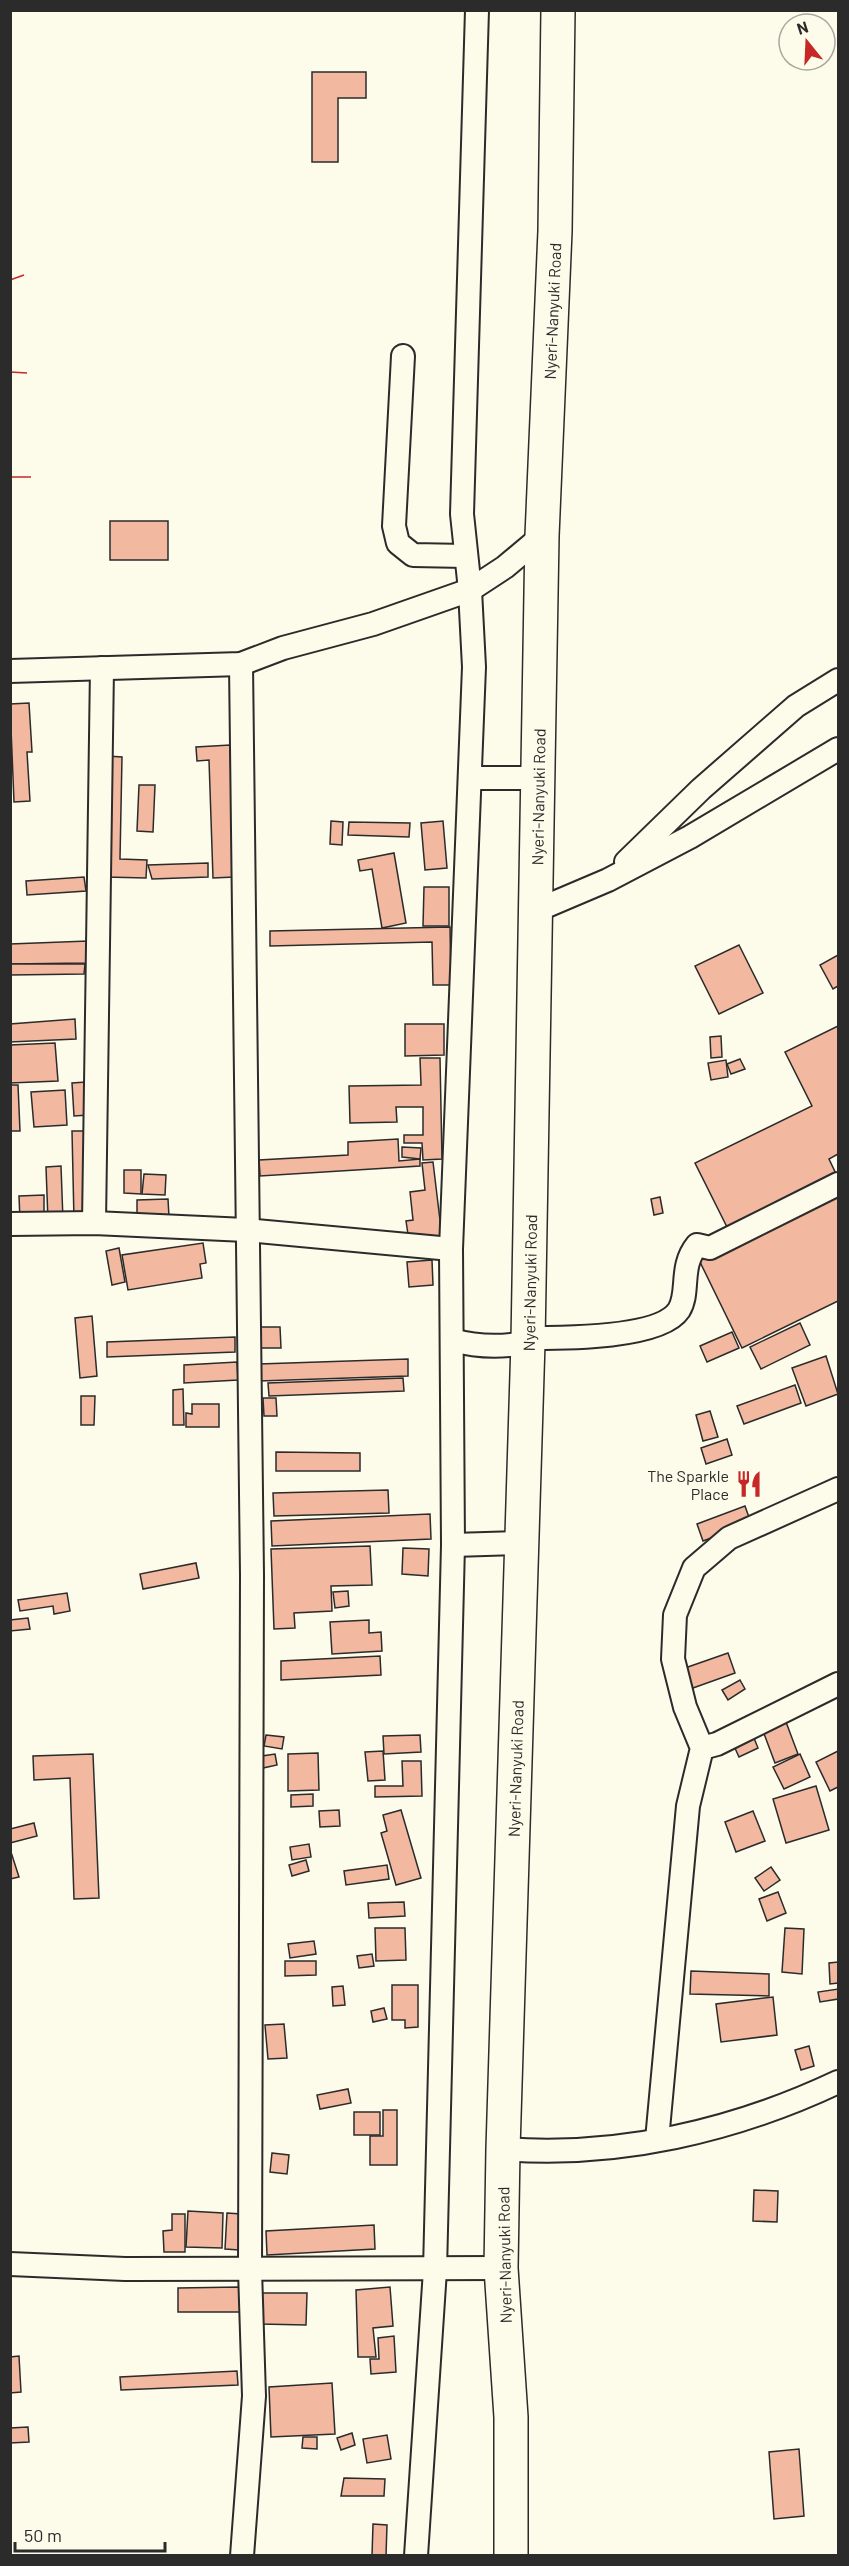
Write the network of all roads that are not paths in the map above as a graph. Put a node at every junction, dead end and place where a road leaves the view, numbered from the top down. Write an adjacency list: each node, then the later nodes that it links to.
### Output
1 (477, 10): 5 (street)
2 (558, 10): 4 (highway, Nyeri-Nanyuki Road)
3 (403, 356): 5 (street)
4 (542, 536): 6 (street); 13 (highway, Nyeri-Nanyuki Road)
5 (466, 556): 6 (street)
6 (470, 590): 7 (street); 12 (street)
7 (241, 664): 8 (street); 19 (street)
8 (102, 668): 9 (street); 17 (street)
9 (10, 671)
10 (838, 680): 14 (street)
11 (838, 749): 14 (street)
12 (471, 778): 13 (street); 20 (street)
13 (538, 778): 15 (highway, Nyeri-Nanyuki Road)
14 (608, 880): 15 (street)
15 (535, 911): 21 (highway, Nyeri-Nanyuki Road)
16 (838, 1184): 21 (street)
17 (94, 1223): 18 (street); 19 (street)
18 (10, 1224)
19 (246, 1230): 20 (street); 33 (street)
20 (452, 1249): 22 (street)
21 (533, 1339): 22 (street); 24 (highway, Nyeri-Nanyuki Road)
22 (452, 1341): 25 (street)
23 (838, 1489): 27 (street)
24 (522, 1544): 25 (street); 30 (highway, Nyeri-Nanyuki Road)
25 (453, 1545): 34 (street)
26 (838, 1684): 27 (street)
27 (702, 1748): 29 (street)
28 (838, 2082): 29 (street)
29 (657, 2140): 30 (street)
30 (503, 2149): 32 (highway, Nyeri-Nanyuki Road)
31 (10, 2264): 33 (street)
32 (501, 2268): 34 (street); 37 (highway, Nyeri-Nanyuki Road)
33 (250, 2270): 34 (street); 35 (street)
34 (435, 2270): 36 (street)
35 (242, 2556)
36 (416, 2556)
37 (510, 2556)

